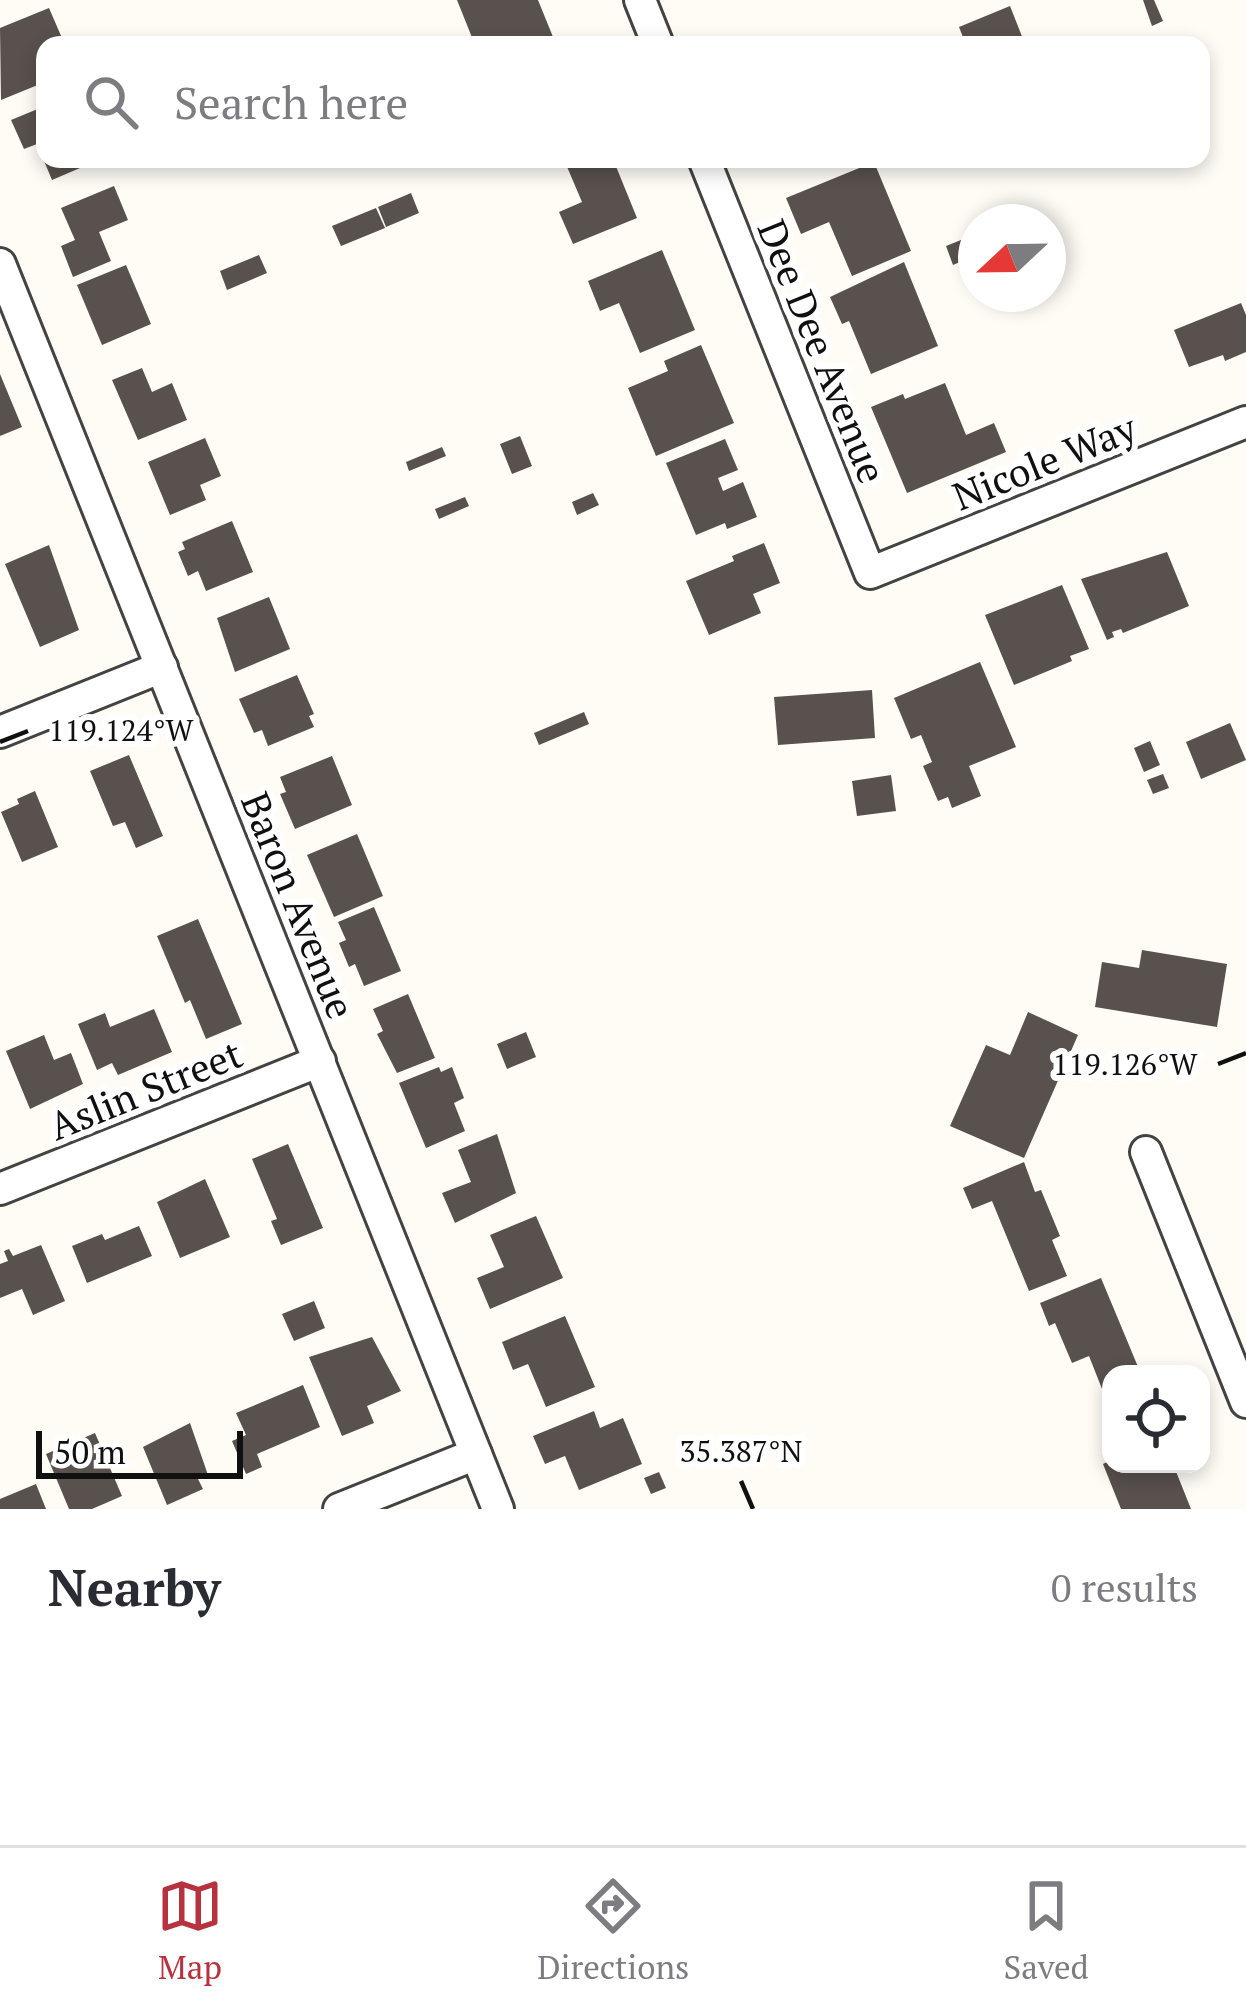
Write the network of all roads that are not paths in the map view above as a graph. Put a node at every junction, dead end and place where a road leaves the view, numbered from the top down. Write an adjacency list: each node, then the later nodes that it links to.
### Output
1 (640, 0): 2 (street)
2 (654, 36)
3 (708, 168): 6 (street, Dee Dee Avenue)
4 (2, 275): 7 (street, Baron Avenue)
5 (1246, 422): 6 (street, Nicole Way)
6 (870, 573)
7 (162, 667): 8 (street); 9 (street, Baron Avenue)
8 (0, 732)
9 (320, 1061): 11 (street, Aslin Street); 13 (street, Baron Avenue)
10 (1146, 1152): 12 (street)
11 (0, 1190)
12 (1246, 1402)
13 (476, 1454): 14 (street); 15 (street, Baron Avenue)
14 (339, 1509)
15 (498, 1509)

